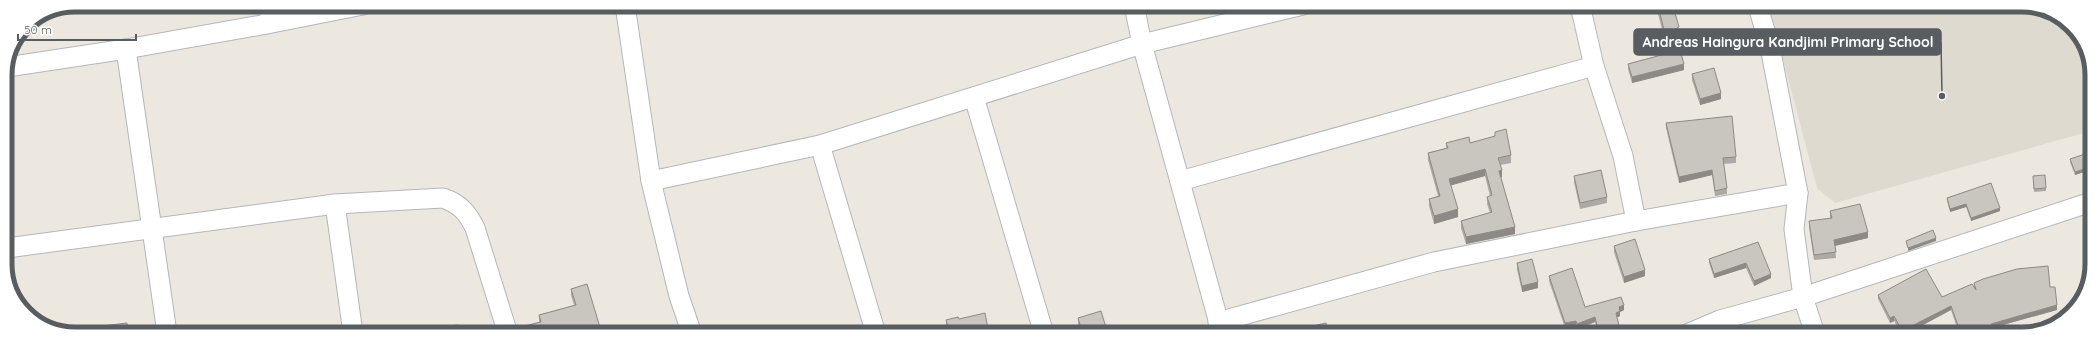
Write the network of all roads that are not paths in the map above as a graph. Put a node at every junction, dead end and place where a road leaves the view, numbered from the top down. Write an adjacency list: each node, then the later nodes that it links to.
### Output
1 (272, 12): 8 (street)
2 (328, 12): 8 (street)
3 (627, 12): 15 (street)
4 (1135, 12): 9 (street)
5 (1274, 12): 9 (street)
6 (1581, 12): 12 (street)
7 (1760, 12): 17 (street)
8 (267, 24): 10 (street)
9 (1142, 44): 13 (street); 16 (street)
10 (126, 49): 11 (street); 21 (street)
11 (13, 66)
12 (1594, 66): 16 (street); 20 (street)
13 (974, 97): 14 (street); 29 (street)
14 (820, 145): 15 (street); 28 (street)
15 (651, 181): 27 (street)
16 (1180, 181): 30 (street)
17 (1798, 193): 20 (street); 23 (street)
18 (335, 204): 21 (street); 25 (street); 26 (street)
19 (2085, 204): 23 (street)
20 (1636, 221): 31 (street)
21 (153, 228): 22 (street); 24 (street)
22 (12, 247)
23 (1803, 297): 32 (street); 33 (street)
24 (166, 327)
25 (352, 327)
26 (506, 327)
27 (690, 327)
28 (874, 327)
29 (1042, 327)
30 (1220, 327)
31 (1223, 327)
32 (1704, 327)
33 (1813, 327)

